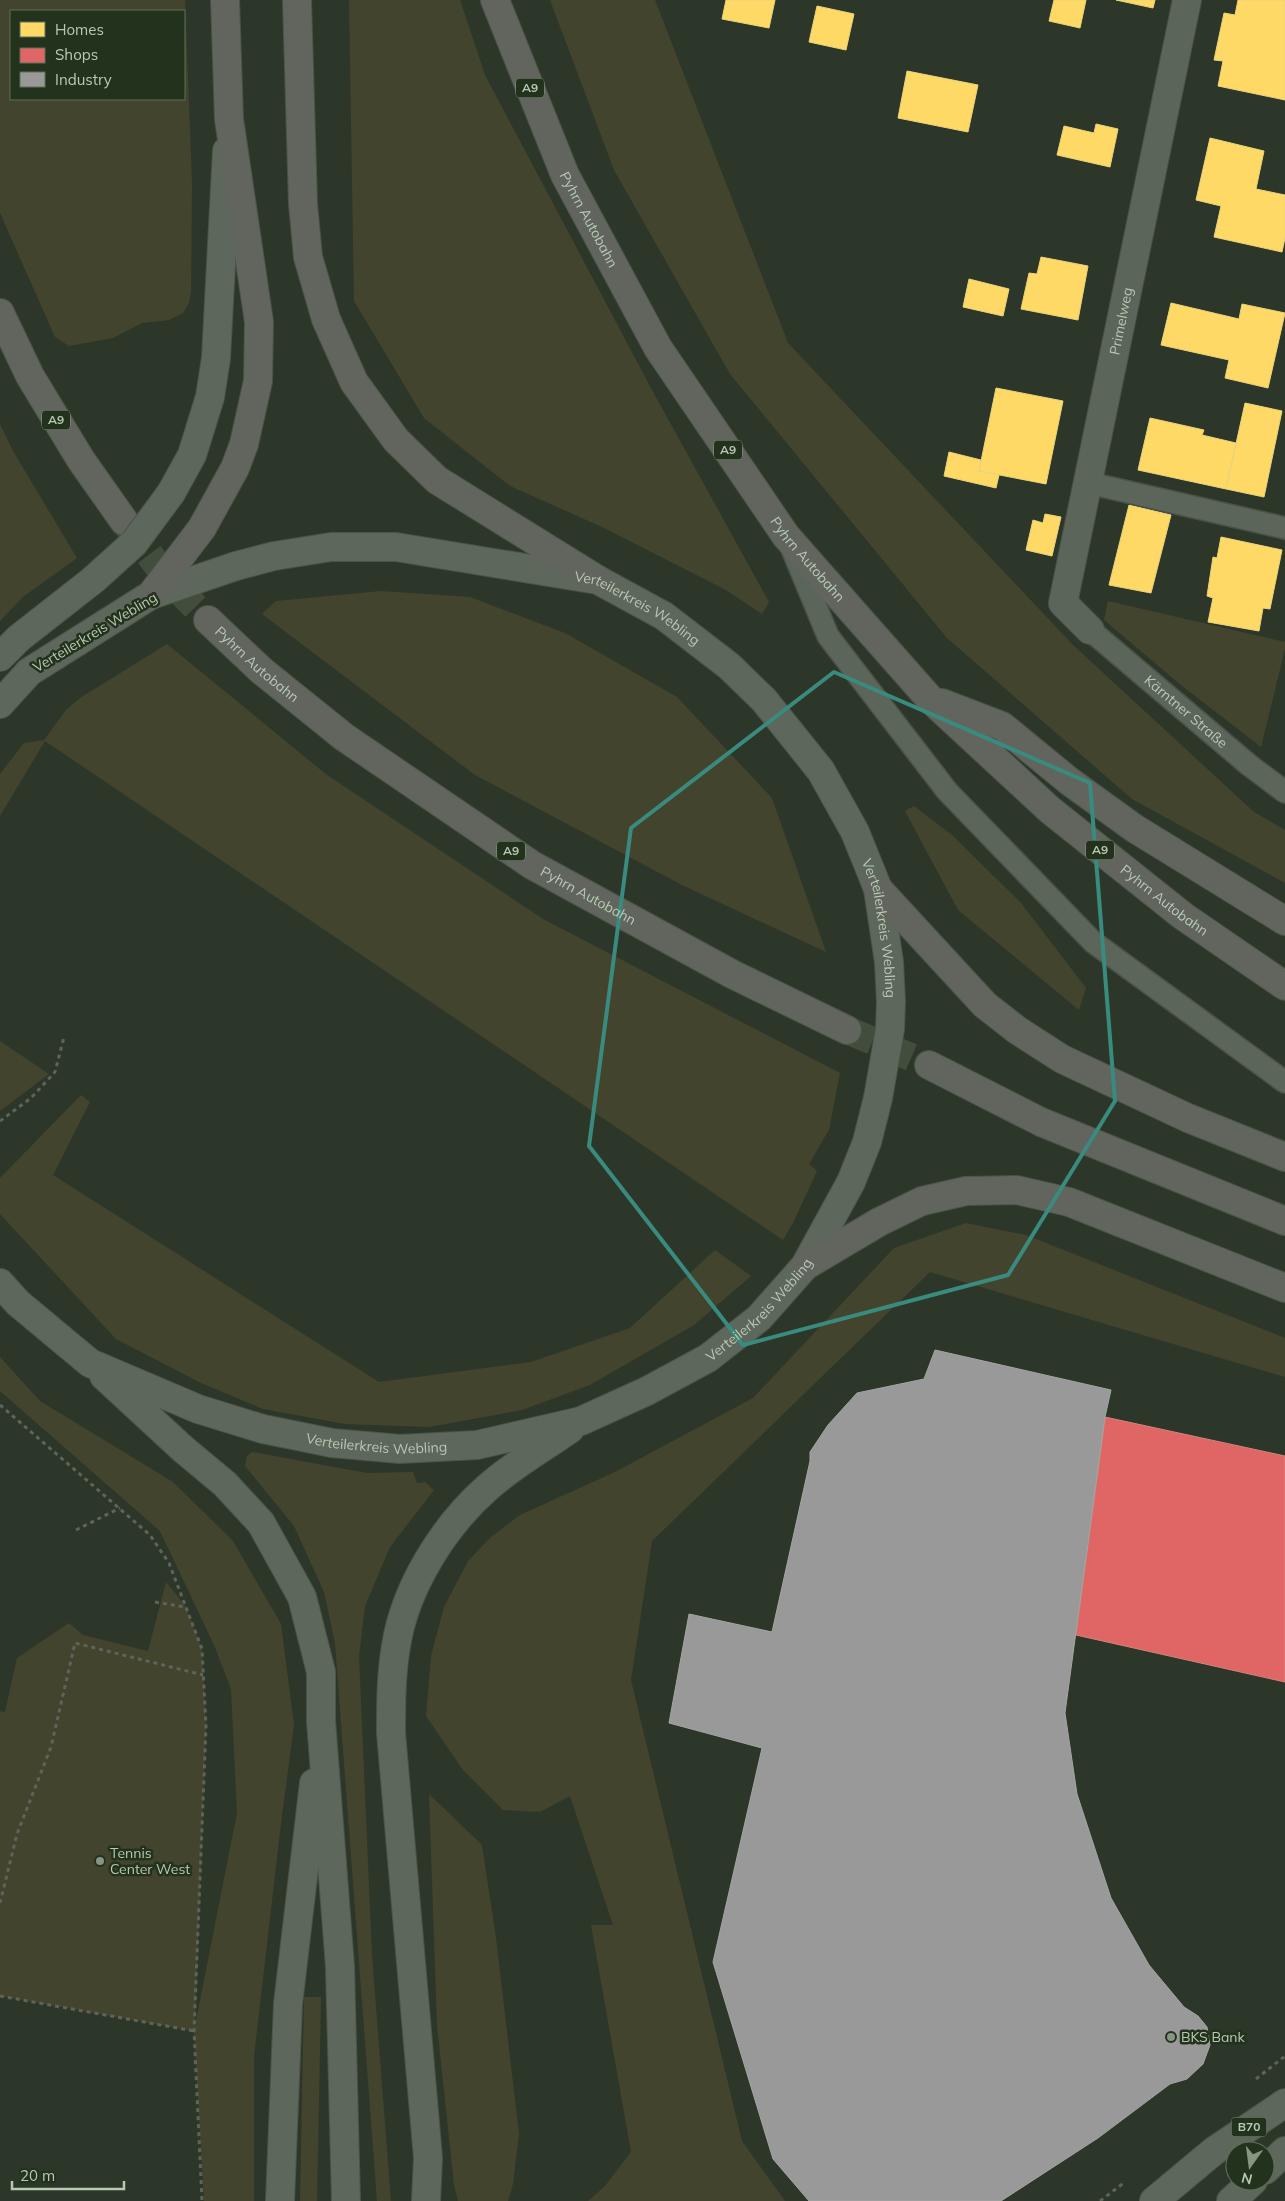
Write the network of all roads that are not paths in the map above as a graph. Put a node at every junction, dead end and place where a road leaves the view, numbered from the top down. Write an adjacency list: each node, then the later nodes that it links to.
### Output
1 (225, 0): 5 (highway)
2 (298, 0): 11 (highway)
3 (495, 0): 10 (highway, Pyhrn Autobahn / A9)
4 (1188, 0): 7 (street, Primelweg)
5 (229, 119): 12 (highway, bridge); 15 (main road, bridge)
6 (0, 313): 8 (highway, A9)
7 (1089, 483): 9 (lane); 14 (street, Primelweg)
8 (124, 521)
9 (1285, 528)
10 (786, 536): 16 (highway, Pyhrn Autobahn / A9); 24 (lane)
11 (598, 580): 12 (main road, Verteilerkreis Webling, bridge); 19 (main road, Verteilerkreis Webling)
12 (151, 594): 17 (main road, Verteilerkreis Webling)
13 (208, 620): 22 (highway, Pyhrn Autobahn / A9)
14 (1090, 630): 18 (lane, Kärntner Straße)
15 (0, 657)
16 (929, 698): 20 (highway); 21 (highway, Pyhrn Autobahn / A9)
17 (0, 704)
18 (1285, 792)
19 (878, 889): 25 (highway); 27 (main road, Verteilerkreis Webling, bridge)
20 (1285, 921)
21 (1285, 986)
22 (847, 1030)
23 (929, 1065): 26 (highway)
24 (1285, 1082)
25 (1285, 1157)
26 (1285, 1221)
27 (804, 1266): 29 (highway); 31 (main road, Verteilerkreis Webling)
28 (0, 1284): 30 (main road, Verteilerkreis Webling)
29 (1285, 1288)
30 (90, 1363): 31 (main road, Verteilerkreis Webling); 32 (main road)
31 (581, 1421): 35 (main road)
32 (321, 1722): 39 (main road); 40 (main road)
33 (1285, 2103): 37 (main road, B70)
34 (1285, 2151): 36 (main road)
35 (428, 2158): 41 (main road); 42 (main road)
36 (1275, 2160)
37 (1180, 2178): 43 (main road); 44 (main road, B70)
38 (1242, 2191): 45 (main road)
39 (280, 2201)
40 (346, 2201)
41 (426, 2201)
42 (439, 2201)
43 (1143, 2201)
44 (1154, 2201)
45 (1231, 2201)

